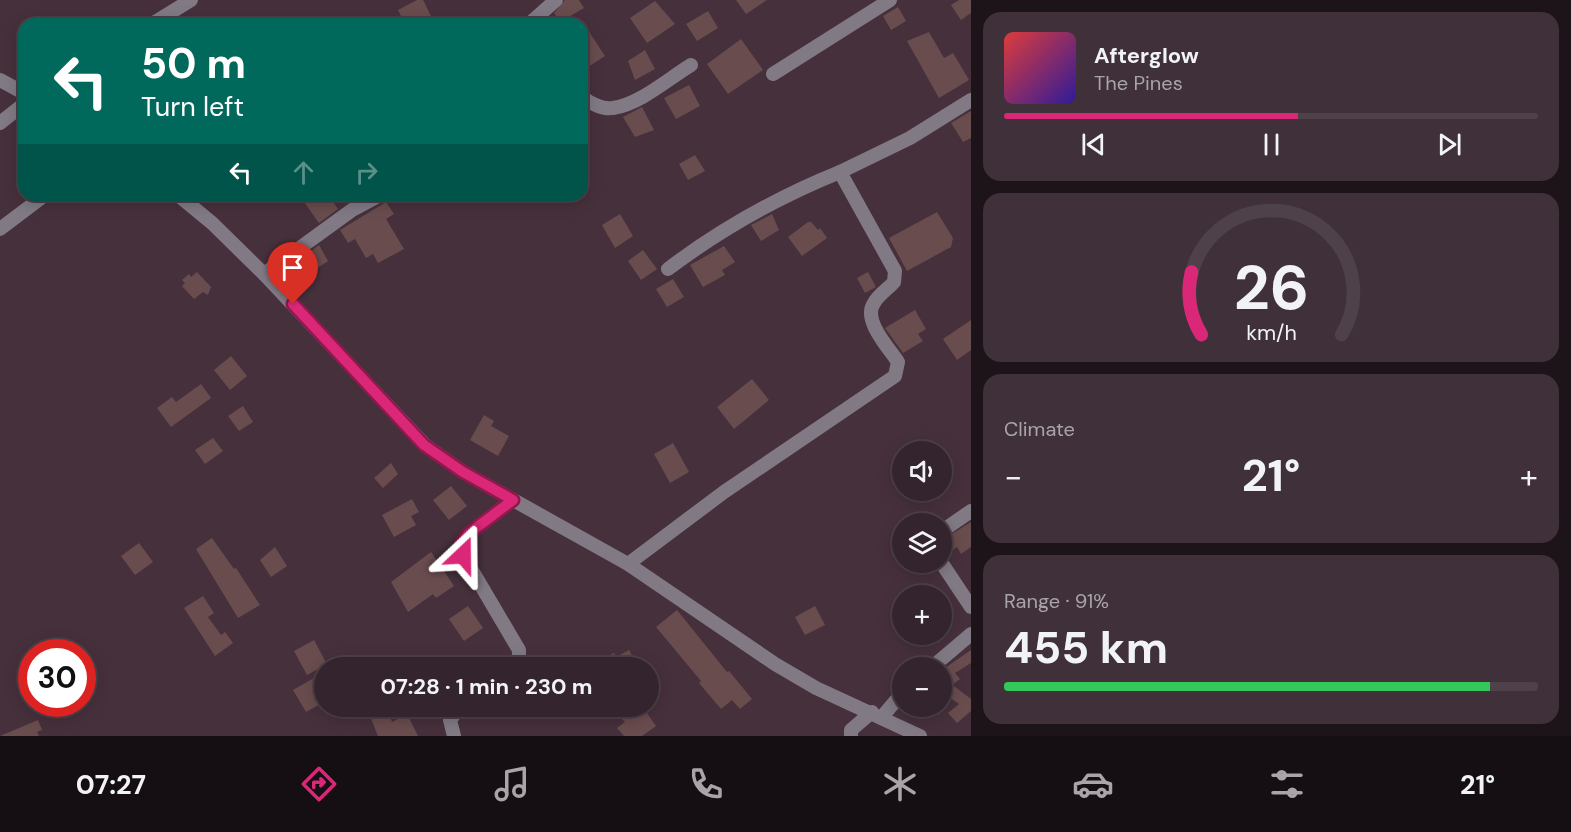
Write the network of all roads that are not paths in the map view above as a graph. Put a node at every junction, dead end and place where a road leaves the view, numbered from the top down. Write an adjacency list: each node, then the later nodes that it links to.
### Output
1 (191, 0): 4 (street)
2 (556, 0): 5 (street)
3 (890, 0): 7 (street)
4 (162, 18)
5 (536, 18)
6 (691, 65): 11 (street)
7 (773, 74)
8 (0, 80): 9 (street)
9 (18, 90)
10 (971, 100): 14 (street)
11 (588, 102)
12 (18, 109): 13 (street)
13 (0, 123)
14 (840, 172): 19 (street); 24 (street)
15 (37, 201): 18 (street)
16 (185, 201): 20 (street)
17 (369, 201): 20 (street)
18 (0, 229)
19 (668, 269)
20 (264, 274): 21 (street)
21 (513, 500): 24 (street); 28 (street)
22 (971, 511): 23 (street)
23 (952, 524)
24 (628, 564): 31 (street)
25 (948, 573): 26 (street)
26 (971, 607)
27 (971, 634): 29 (street)
28 (519, 657)
29 (944, 657)
30 (892, 702): 31 (street)
31 (877, 715): 34 (street); 35 (street)
32 (452, 717): 33 (street)
33 (454, 736)
34 (851, 736)
35 (920, 736)

